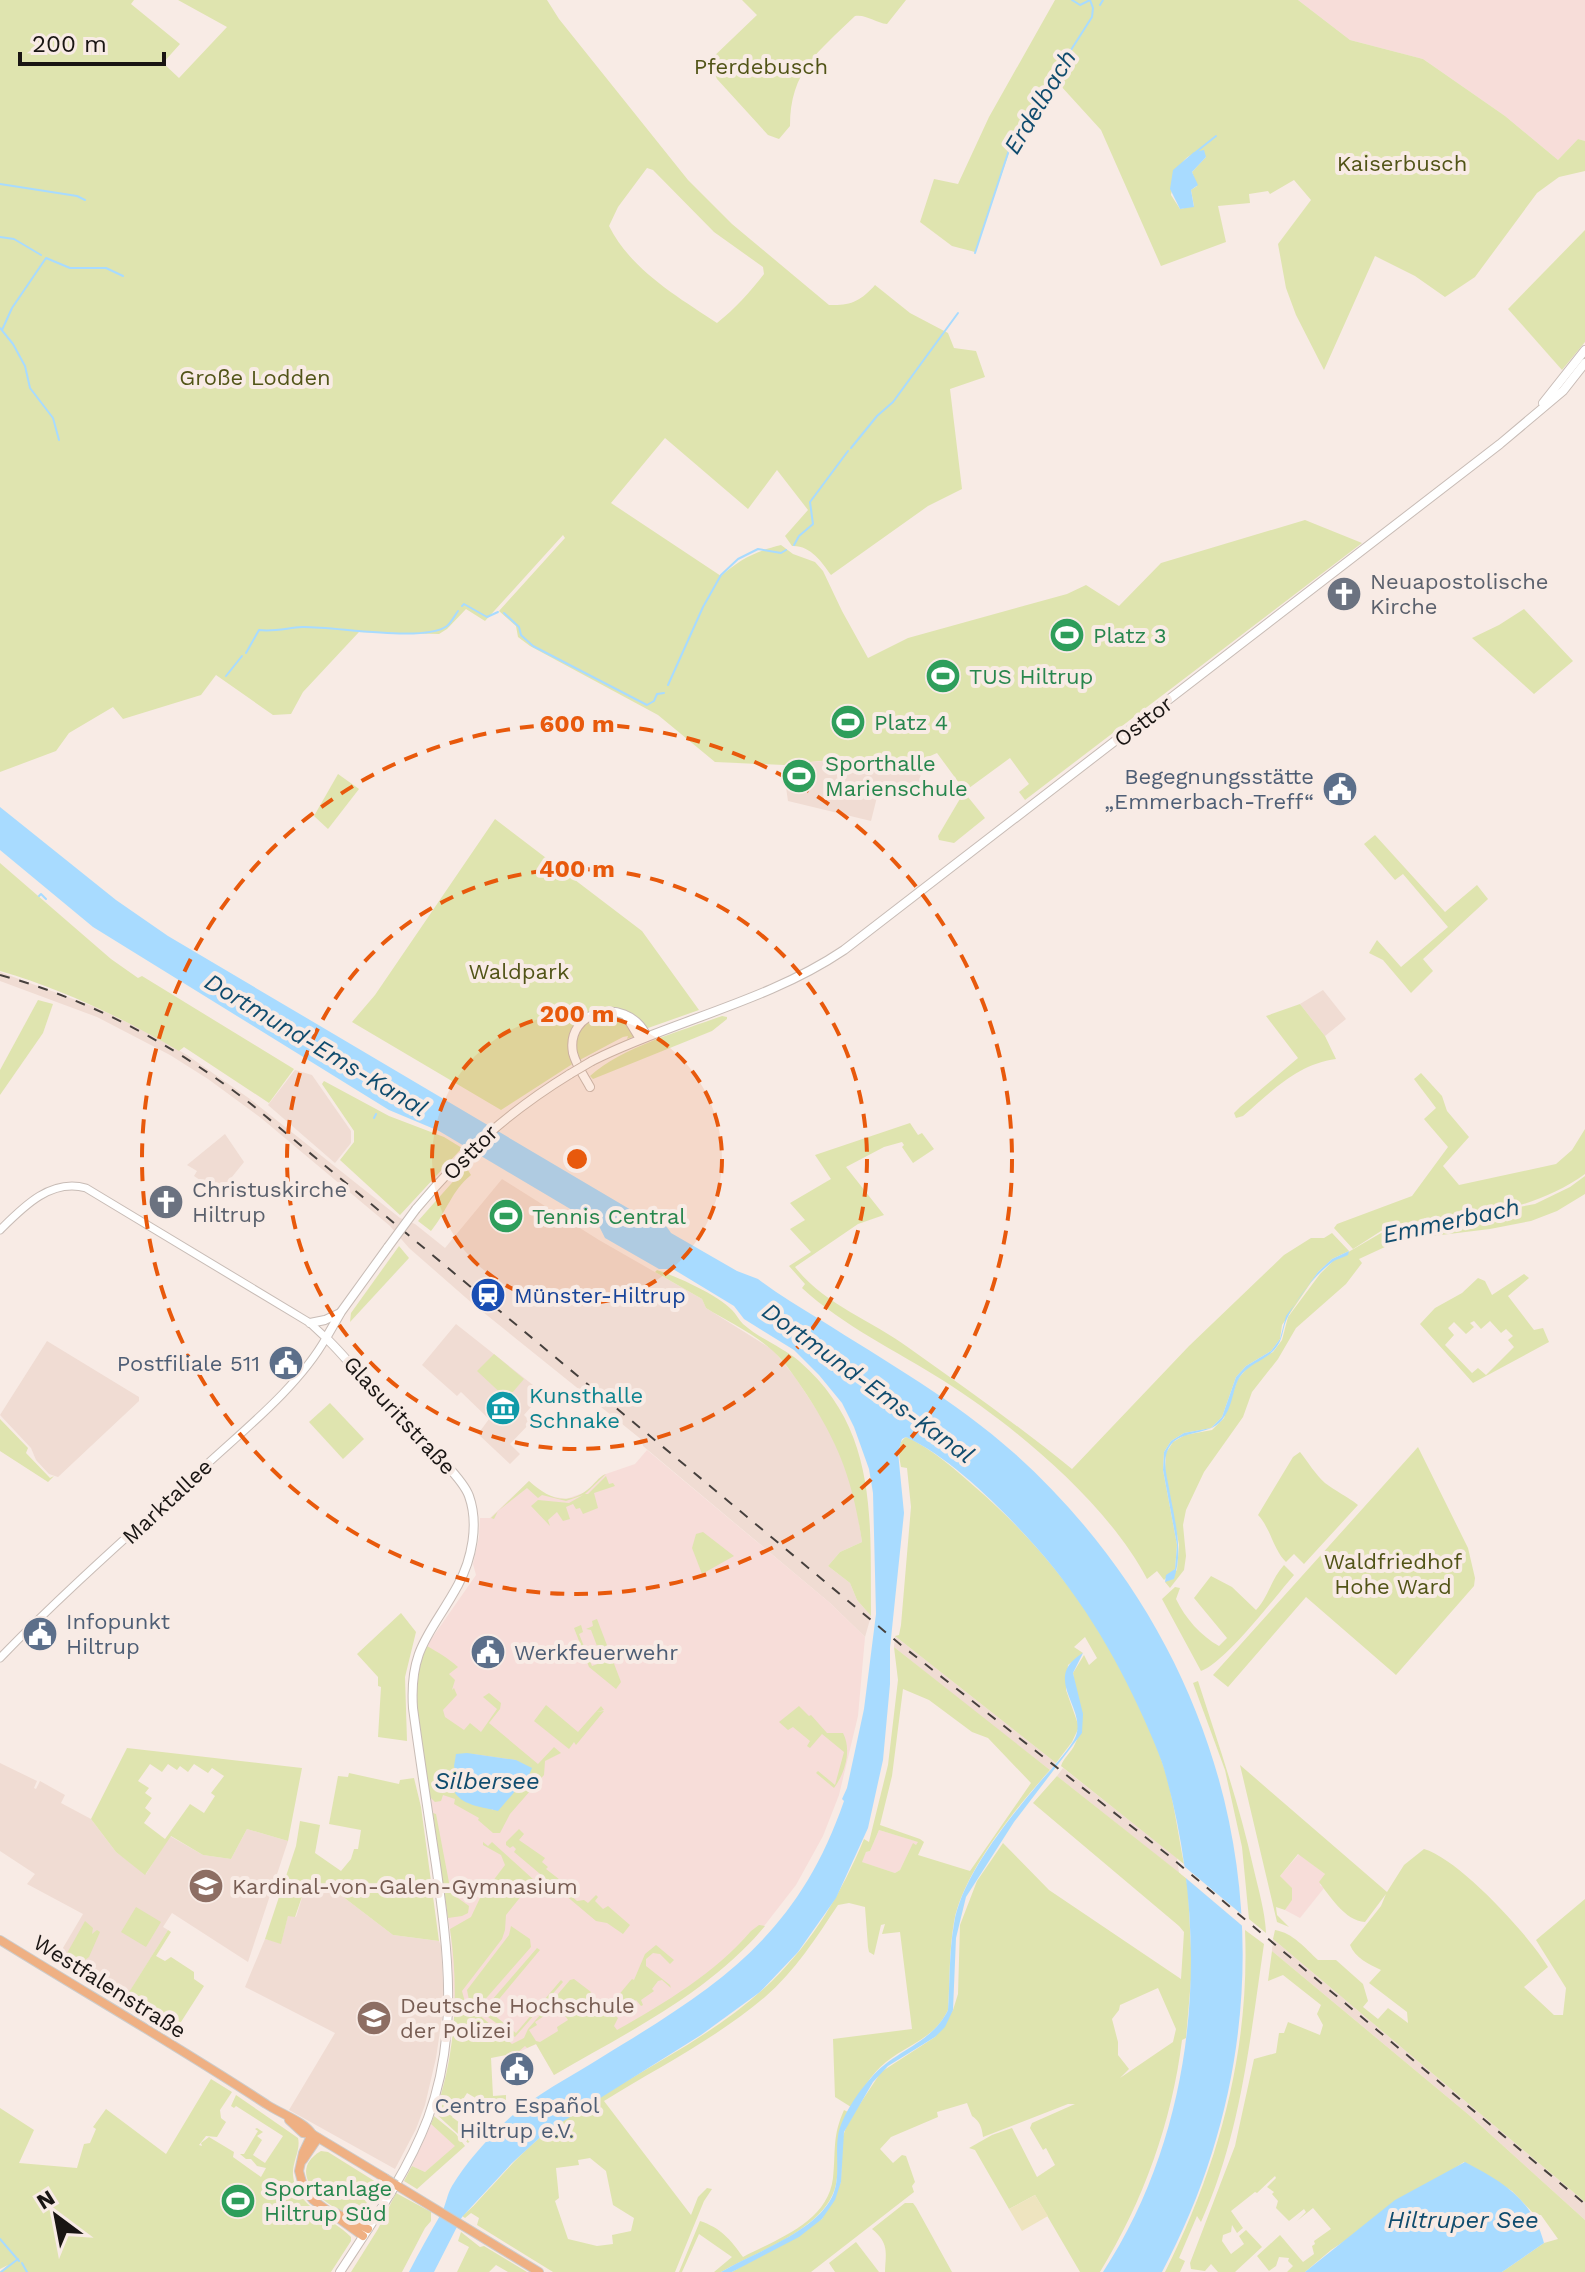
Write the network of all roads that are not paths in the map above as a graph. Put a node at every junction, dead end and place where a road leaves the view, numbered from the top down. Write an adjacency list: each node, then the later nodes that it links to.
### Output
1 (1585, 350): 3 (main road, Osttor)
2 (1585, 363): 3 (main road, Osttor)
3 (1538, 409): 5 (main road, Osttor)
4 (628, 1018): 5 (main road); 6 (main road); 7 (main road)
5 (642, 1036): 6 (main road, Osttor)
6 (620, 1047): 9 (main road, Osttor, bridge)
7 (590, 1087)
8 (0, 1230): 10 (street)
9 (341, 1312): 10 (main road); 11 (main road, Osttor)
10 (310, 1323): 11 (street)
11 (326, 1338): 12 (street, Marktallee); 15 (main road, Glasuritstraße)
12 (0, 1658)
13 (0, 1940): 14 (main road, Westfalenstraße)
14 (315, 2136): 15 (main road); 17 (main road, Westfalenstraße, bridge)
15 (366, 2233): 16 (main road, Glasuritstraße)
16 (340, 2272)
17 (539, 2272)

